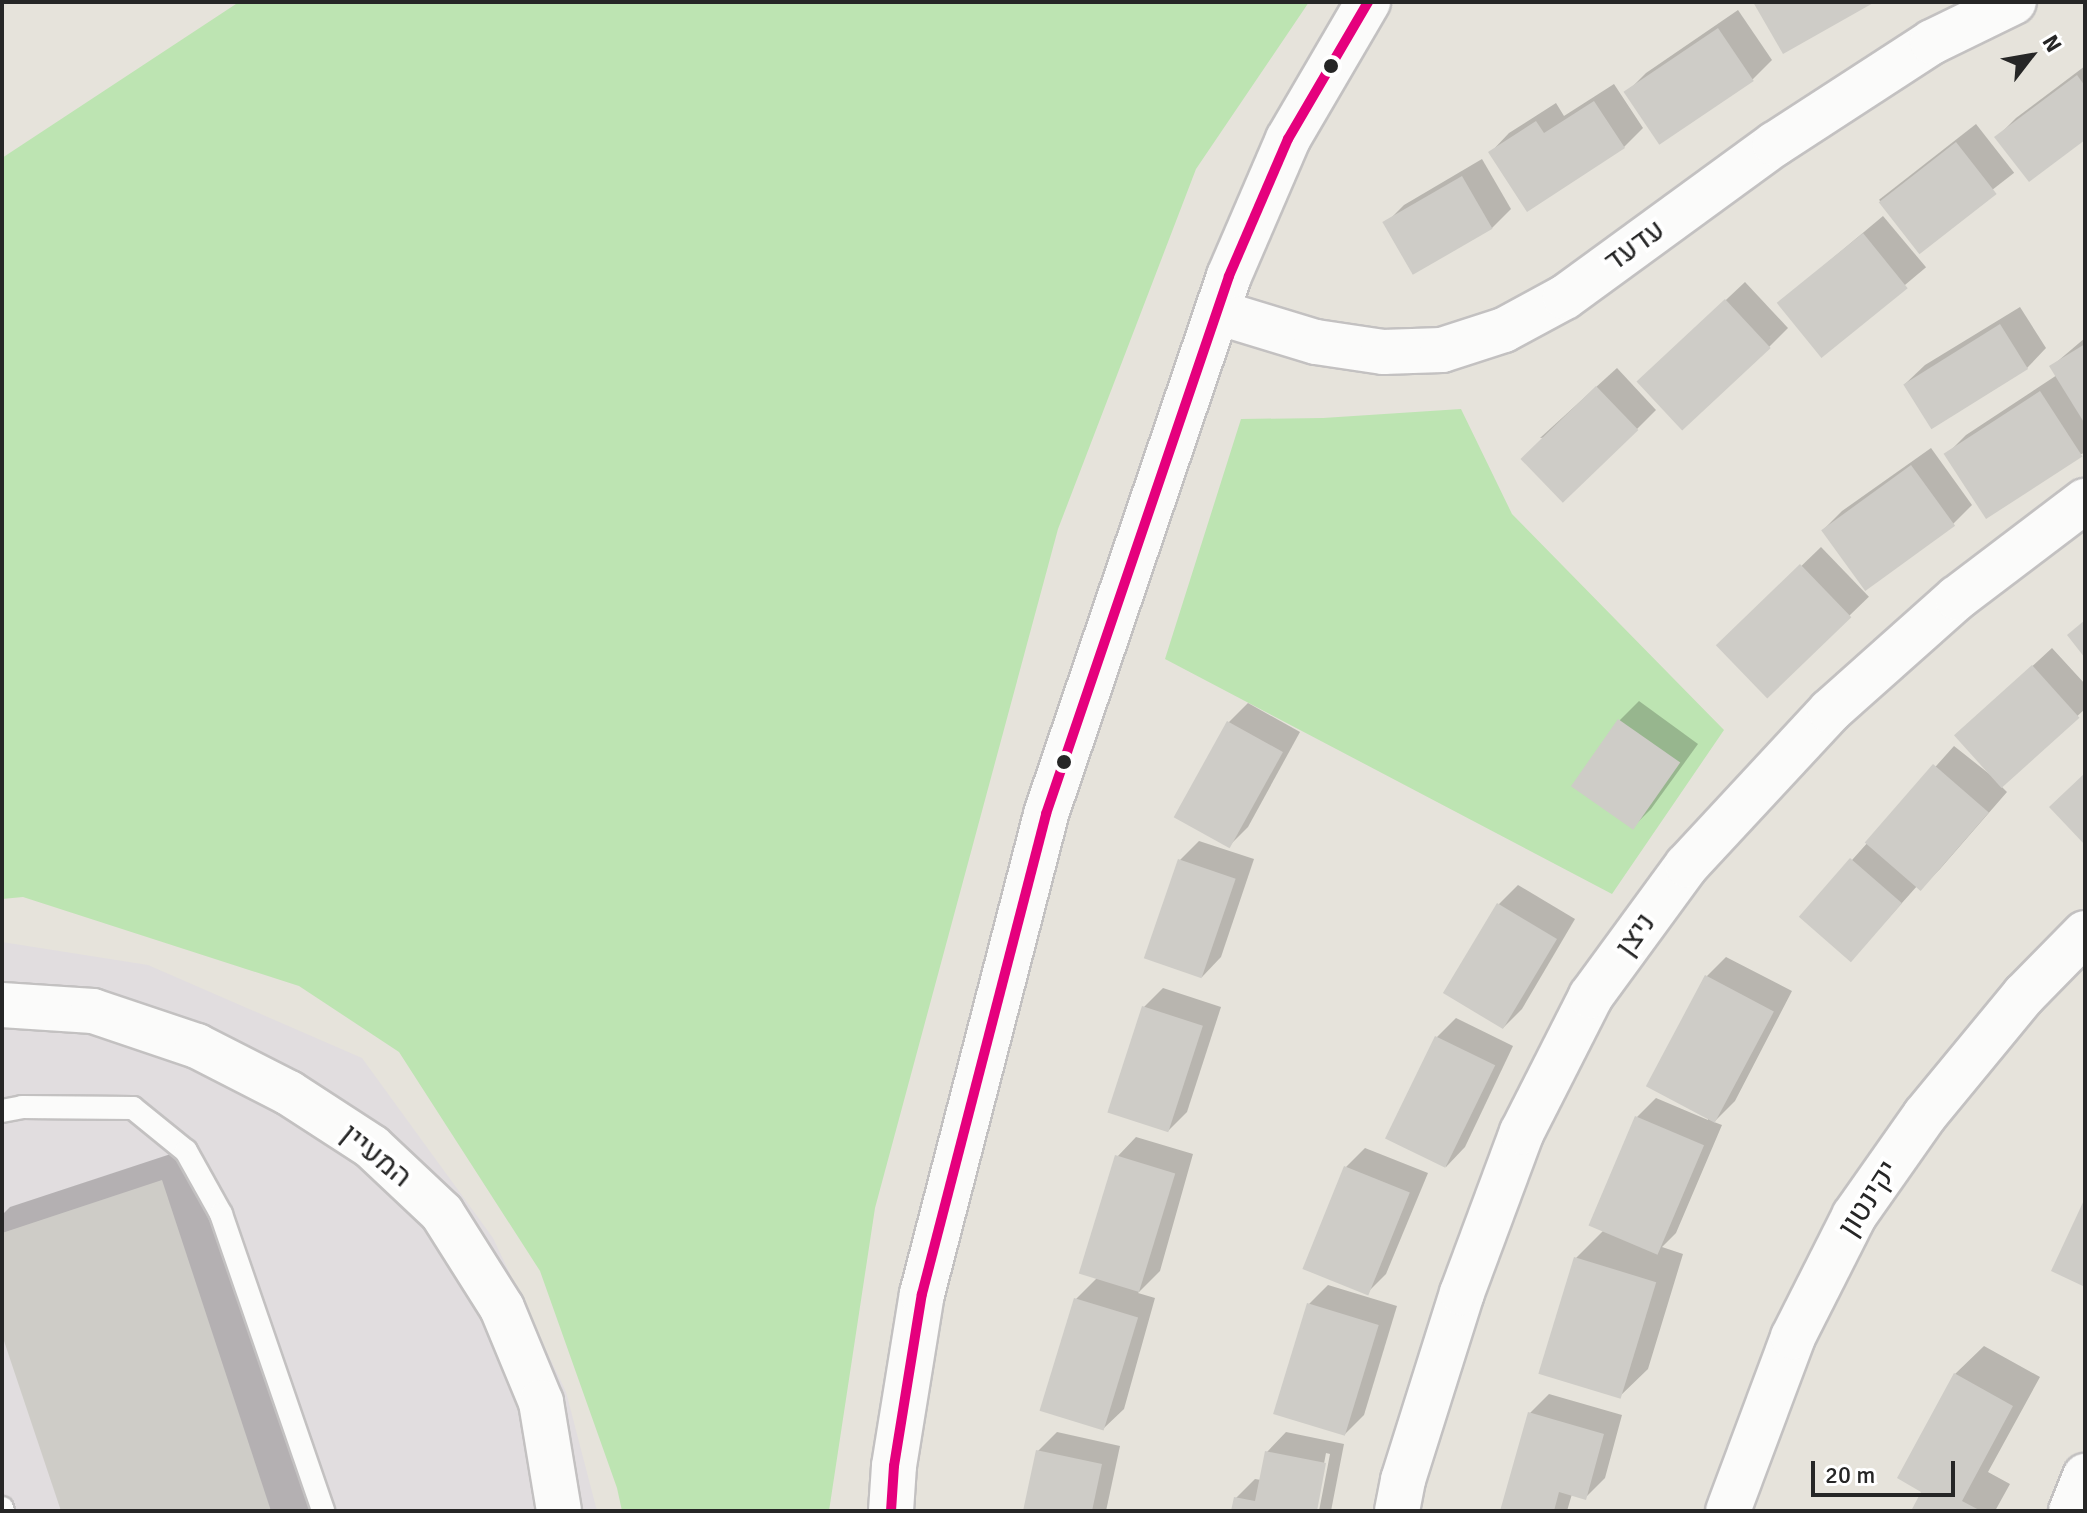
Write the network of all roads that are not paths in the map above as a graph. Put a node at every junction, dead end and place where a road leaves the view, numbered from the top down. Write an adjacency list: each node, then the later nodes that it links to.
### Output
1 (1368, 2): 3 (street)
2 (2014, 2): 3 (street, עדעד)
3 (1217, 312): 11 (street)
4 (2085, 501): 12 (street, ניצן)
5 (2085, 933): 13 (street, יקינטון)
6 (2, 1005): 10 (street, המעיין)
7 (2, 1111): 9 (lane)
8 (2085, 1476): 14 (street)
9 (323, 1511)
10 (559, 1511)
11 (891, 1511)
12 (1397, 1511)
13 (1728, 1511)
14 (2071, 1511)

